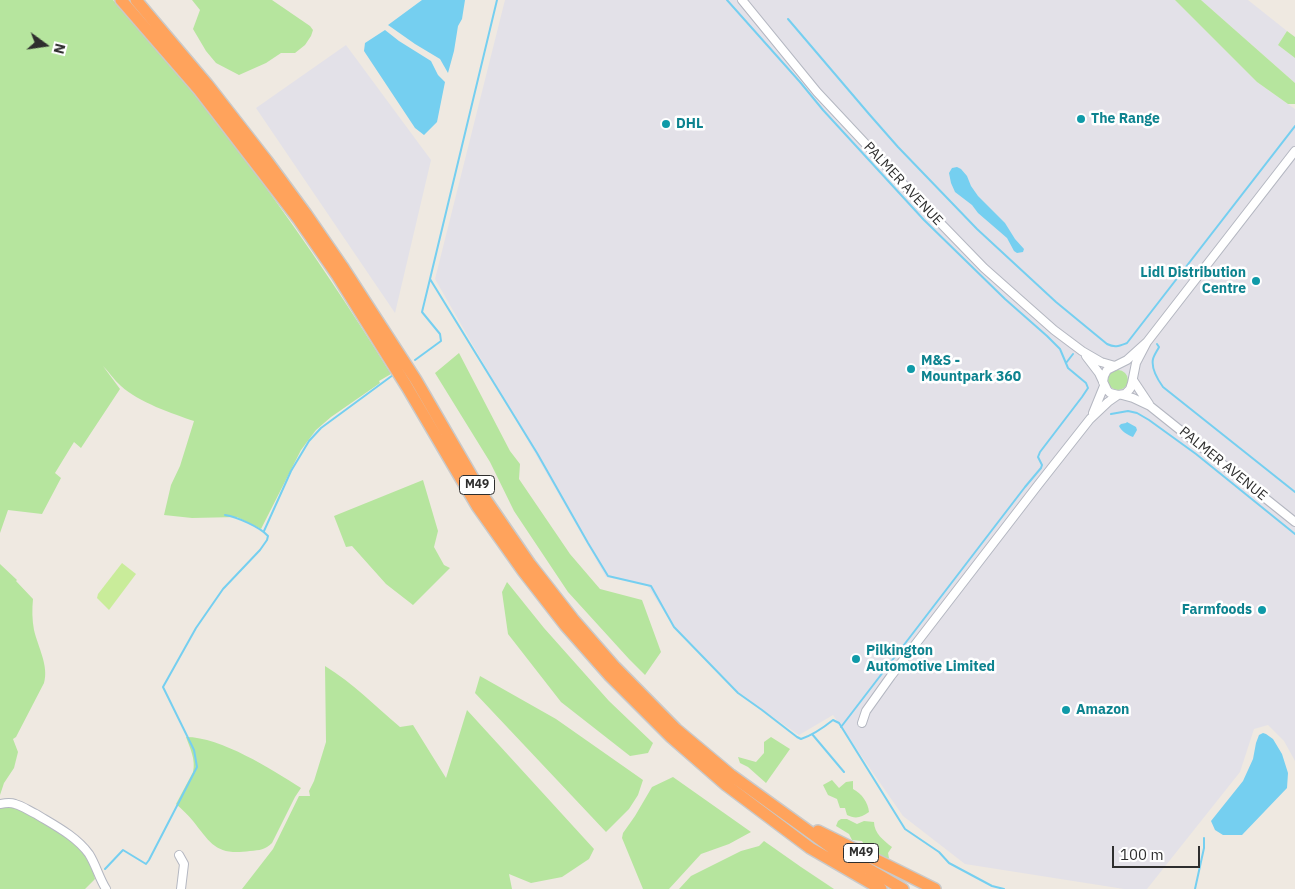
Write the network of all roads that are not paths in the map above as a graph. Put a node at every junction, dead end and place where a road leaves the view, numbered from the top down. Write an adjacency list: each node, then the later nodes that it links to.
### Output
1 (121, 0): 17 (highway, M49)
2 (136, 0): 16 (highway, M49)
3 (742, 0): 6 (street, PALMER AVENUE)
4 (1295, 151): 5 (street)
5 (1146, 342): 7 (street); 8 (street)
6 (1082, 351): 7 (street); 9 (street)
7 (1116, 366): 8 (street); 9 (street)
8 (1133, 379): 10 (street); 11 (street)
9 (1104, 384): 10 (street); 12 (street)
10 (1120, 395): 11 (street); 12 (street)
11 (1150, 406): 13 (street, PALMER AVENUE)
12 (1090, 419): 14 (street)
13 (1295, 522)
14 (862, 723)
15 (0, 804): 19 (street)
16 (787, 816): 23 (highway, M49); 24 (highway, M49)
17 (810, 848): 21 (highway, M49); 22 (highway, M49)
18 (179, 855): 20 (street)
19 (106, 889)
20 (181, 889)
21 (869, 889)
22 (881, 889)
23 (903, 889)
24 (935, 889)

